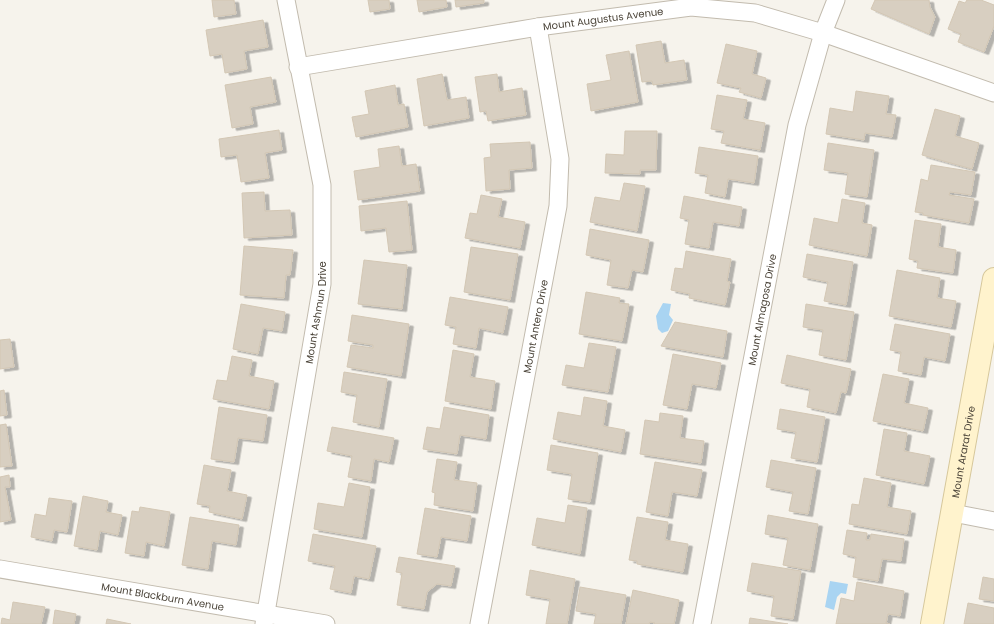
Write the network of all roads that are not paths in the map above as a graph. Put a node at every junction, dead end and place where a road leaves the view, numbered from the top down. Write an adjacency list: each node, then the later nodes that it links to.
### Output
1 (286, 0): 5 (street, Mount Ashmun Drive)
2 (836, 0): 4 (street, Mount Almagosa Drive)
3 (538, 27): 4 (street, Mount Augustus Avenue); 5 (street, Mount Augustus Avenue); 13 (street, Mount Antero Drive)
4 (823, 33): 6 (street, Mount Augustus Avenue); 14 (street, Mount Almagosa Drive)
5 (298, 67): 11 (street, Mount Ashmun Drive)
6 (994, 93)
7 (994, 279): 8 (street, Mount Ararat Drive)
8 (953, 513): 9 (street); 15 (street, Mount Ararat Drive)
9 (994, 521)
10 (0, 569): 11 (street, Mount Blackburn Avenue)
11 (265, 619): 12 (street, Mount Blackburn Avenue)
12 (326, 624)
13 (480, 624)
14 (702, 624)
15 (932, 624)

